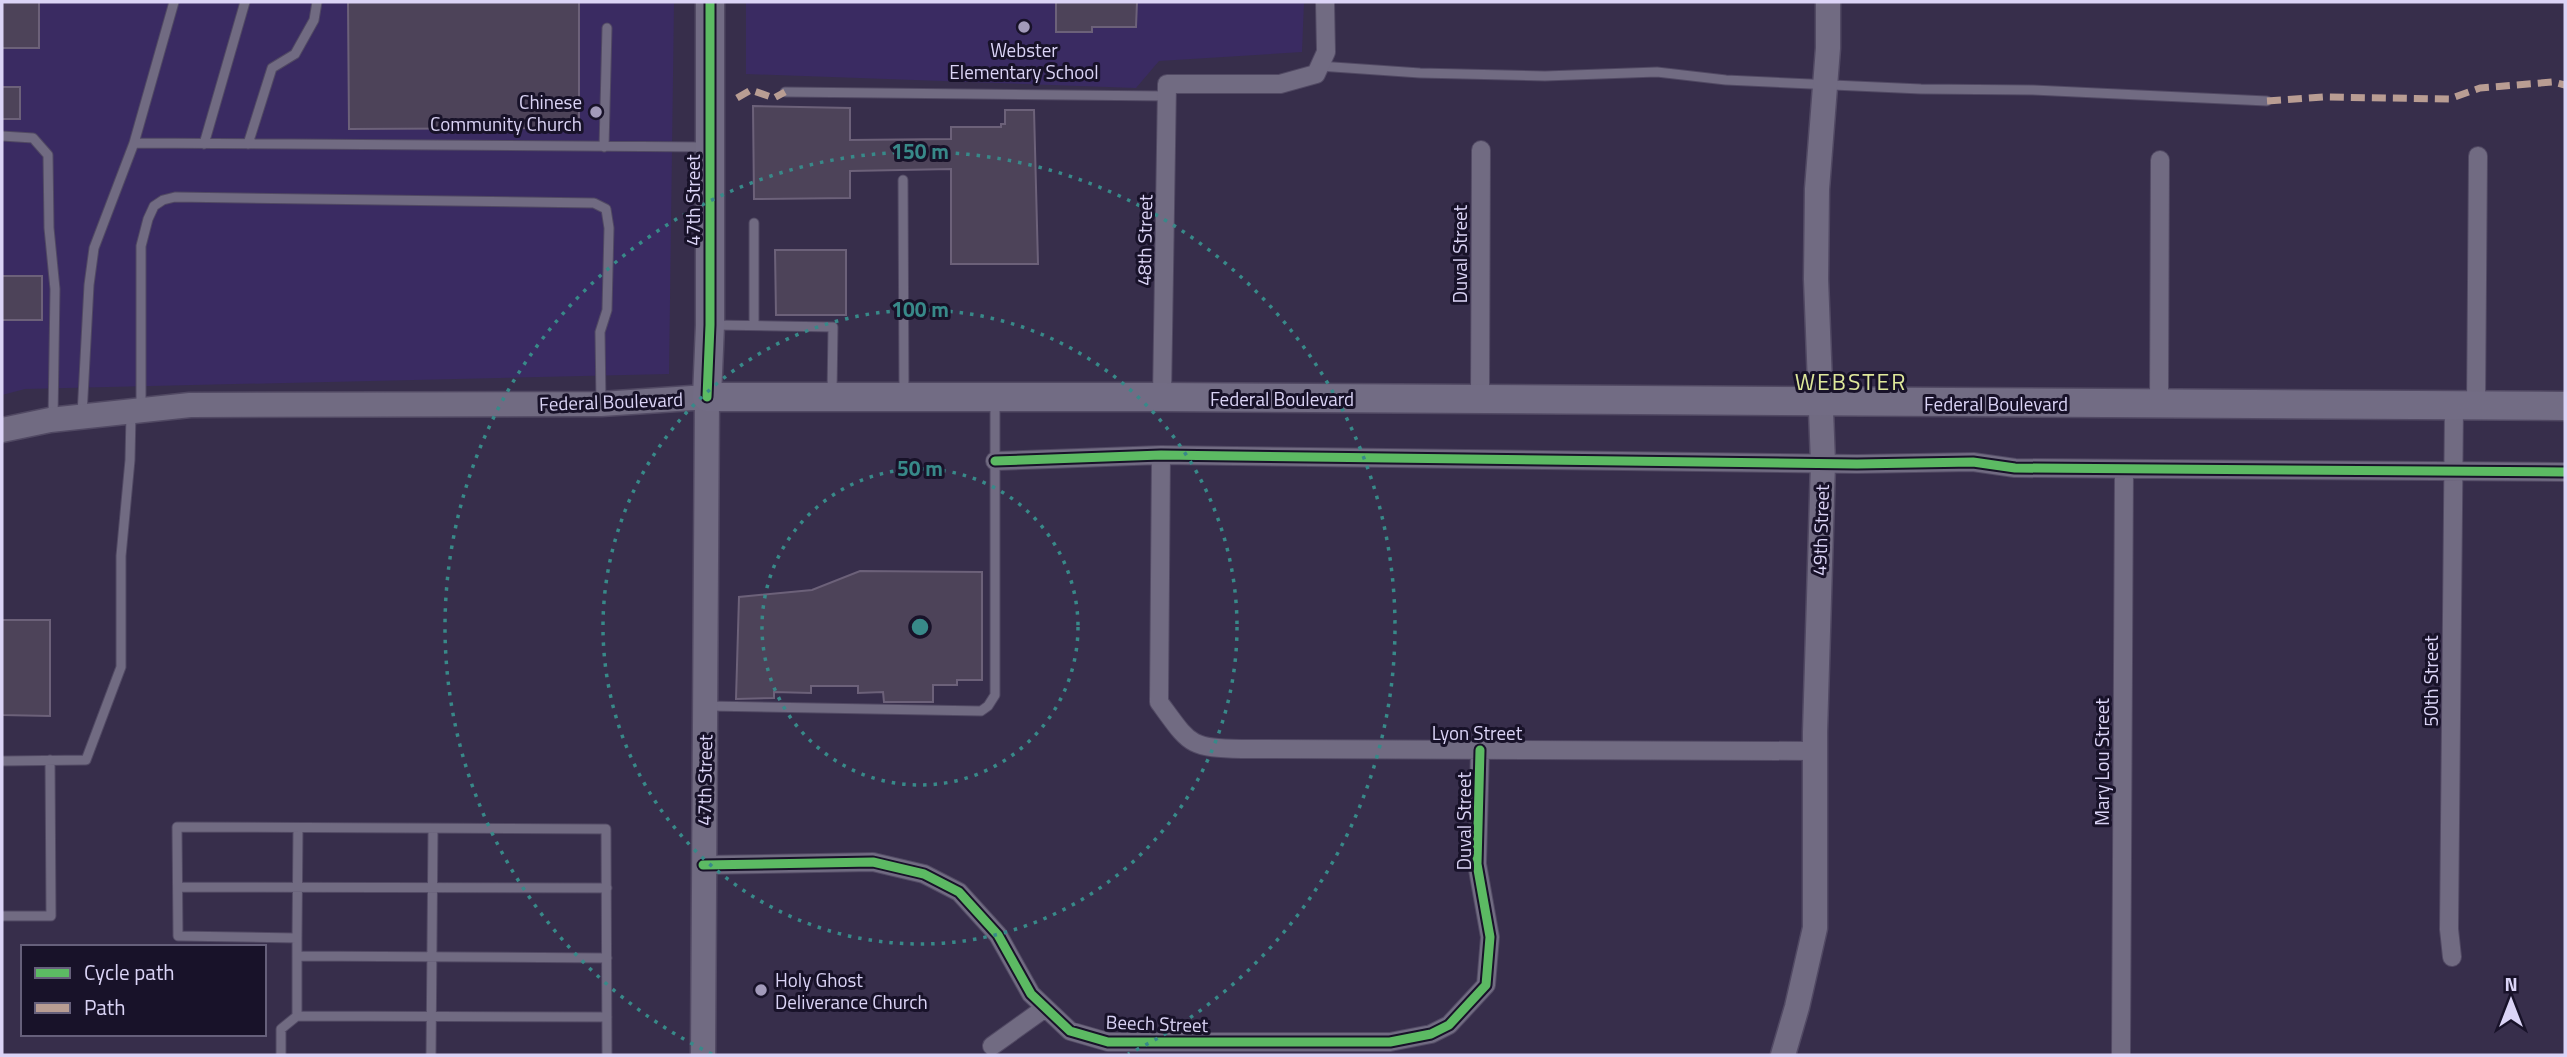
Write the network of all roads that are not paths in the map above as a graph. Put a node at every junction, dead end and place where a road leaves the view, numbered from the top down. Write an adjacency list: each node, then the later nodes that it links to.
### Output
1 (174, 2): 14 (lane)
2 (245, 2): 15 (lane)
3 (317, 2): 16 (lane)
4 (710, 2): 18 (main road, 47th Street)
5 (1325, 2): 8 (street)
6 (1828, 2): 9 (main road, 49th Street)
7 (607, 28): 17 (lane)
8 (1317, 70): 9 (lane); 10 (street)
9 (1825, 84): 12 (lane); 32 (main road, 49th Street)
10 (1167, 90): 11 (lane); 30 (street, 48th Street)
11 (785, 92)
12 (2267, 101)
13 (2, 136): 39 (lane)
14 (134, 143): 15 (lane); 38 (lane)
15 (204, 144): 16 (lane)
16 (248, 144): 17 (lane)
17 (604, 147): 18 (lane)
18 (710, 148): 24 (main road, 47th Street)
19 (1481, 150): 31 (street, Duval Street)
20 (2478, 156): 35 (street, 50th Street)
21 (2160, 160): 34 (street)
22 (903, 180): 28 (lane)
23 (754, 223): 25 (lane)
24 (710, 325): 25 (lane); 26 (main road, 47th Street)
25 (754, 325): 27 (lane)
26 (707, 397): 27 (main road, Federal Boulevard); 33 (main road, Federal Boulevard); 47 (main road, 47th Street)
27 (832, 397): 28 (main road, Federal Boulevard)
28 (904, 397): 29 (main road, Federal Boulevard)
29 (995, 397): 30 (main road, Federal Boulevard); 42 (lane)
30 (1162, 397): 31 (main road, Federal Boulevard)
31 (1480, 399): 32 (main road, Federal Boulevard)
32 (1820, 402): 34 (main road, Federal Boulevard); 43 (main road, 49th Street)
33 (601, 404): 37 (main road, Federal Boulevard); 37 (lane)
34 (2159, 404): 35 (main road, Federal Boulevard)
35 (2465, 406): 36 (main road, Federal Boulevard); 45 (street, 50th Street)
36 (2565, 406)
37 (136, 411): 38 (main road, Federal Boulevard); 50 (lane)
38 (82, 416): 39 (main road, Federal Boulevard)
39 (53, 420): 40 (main road, Federal Boulevard)
40 (2, 430)
41 (1161, 455): 42 (street); 43 (street); 48 (street, Lyon Street)
42 (995, 461): 47 (lane)
43 (1823, 463): 44 (street); 49 (main road, 49th Street)
44 (2124, 469): 45 (street); 76 (street, Mary Lou Street)
45 (2452, 471): 46 (street); 63 (street, 50th Street)
46 (2565, 472)
47 (705, 706): 54 (main road, 47th Street)
48 (1480, 750): 49 (street, Lyon Street); 69 (street, Duval Street)
49 (1815, 751): 75 (main road, 49th Street)
50 (50, 760): 51 (lane); 59 (lane)
51 (2, 761)
52 (298, 828): 53 (lane); 55 (lane); 56 (lane)
53 (433, 829): 57 (lane); 58 (lane)
54 (703, 865): 65 (street, Beech Street); 74 (main road, 47th Street)
55 (178, 887): 56 (lane); 60 (lane)
56 (298, 887): 57 (lane); 60 (lane)
57 (432, 887): 58 (lane); 62 (lane)
58 (607, 888): 64 (lane)
59 (2, 916)
60 (297, 938): 61 (lane)
61 (298, 956): 62 (lane); 66 (lane)
62 (431, 957): 64 (lane); 67 (lane)
63 (2452, 957)
64 (607, 958): 68 (lane)
65 (1045, 1008): 69 (street, Beech Street); 70 (street)
66 (297, 1016): 67 (lane); 71 (lane)
67 (430, 1016): 68 (lane); 72 (lane)
68 (607, 1017): 73 (lane)
69 (1390, 1042)
70 (992, 1046)
71 (281, 1055)
72 (430, 1055)
73 (607, 1055)
74 (703, 1055)
75 (1783, 1055)
76 (2120, 1055)

